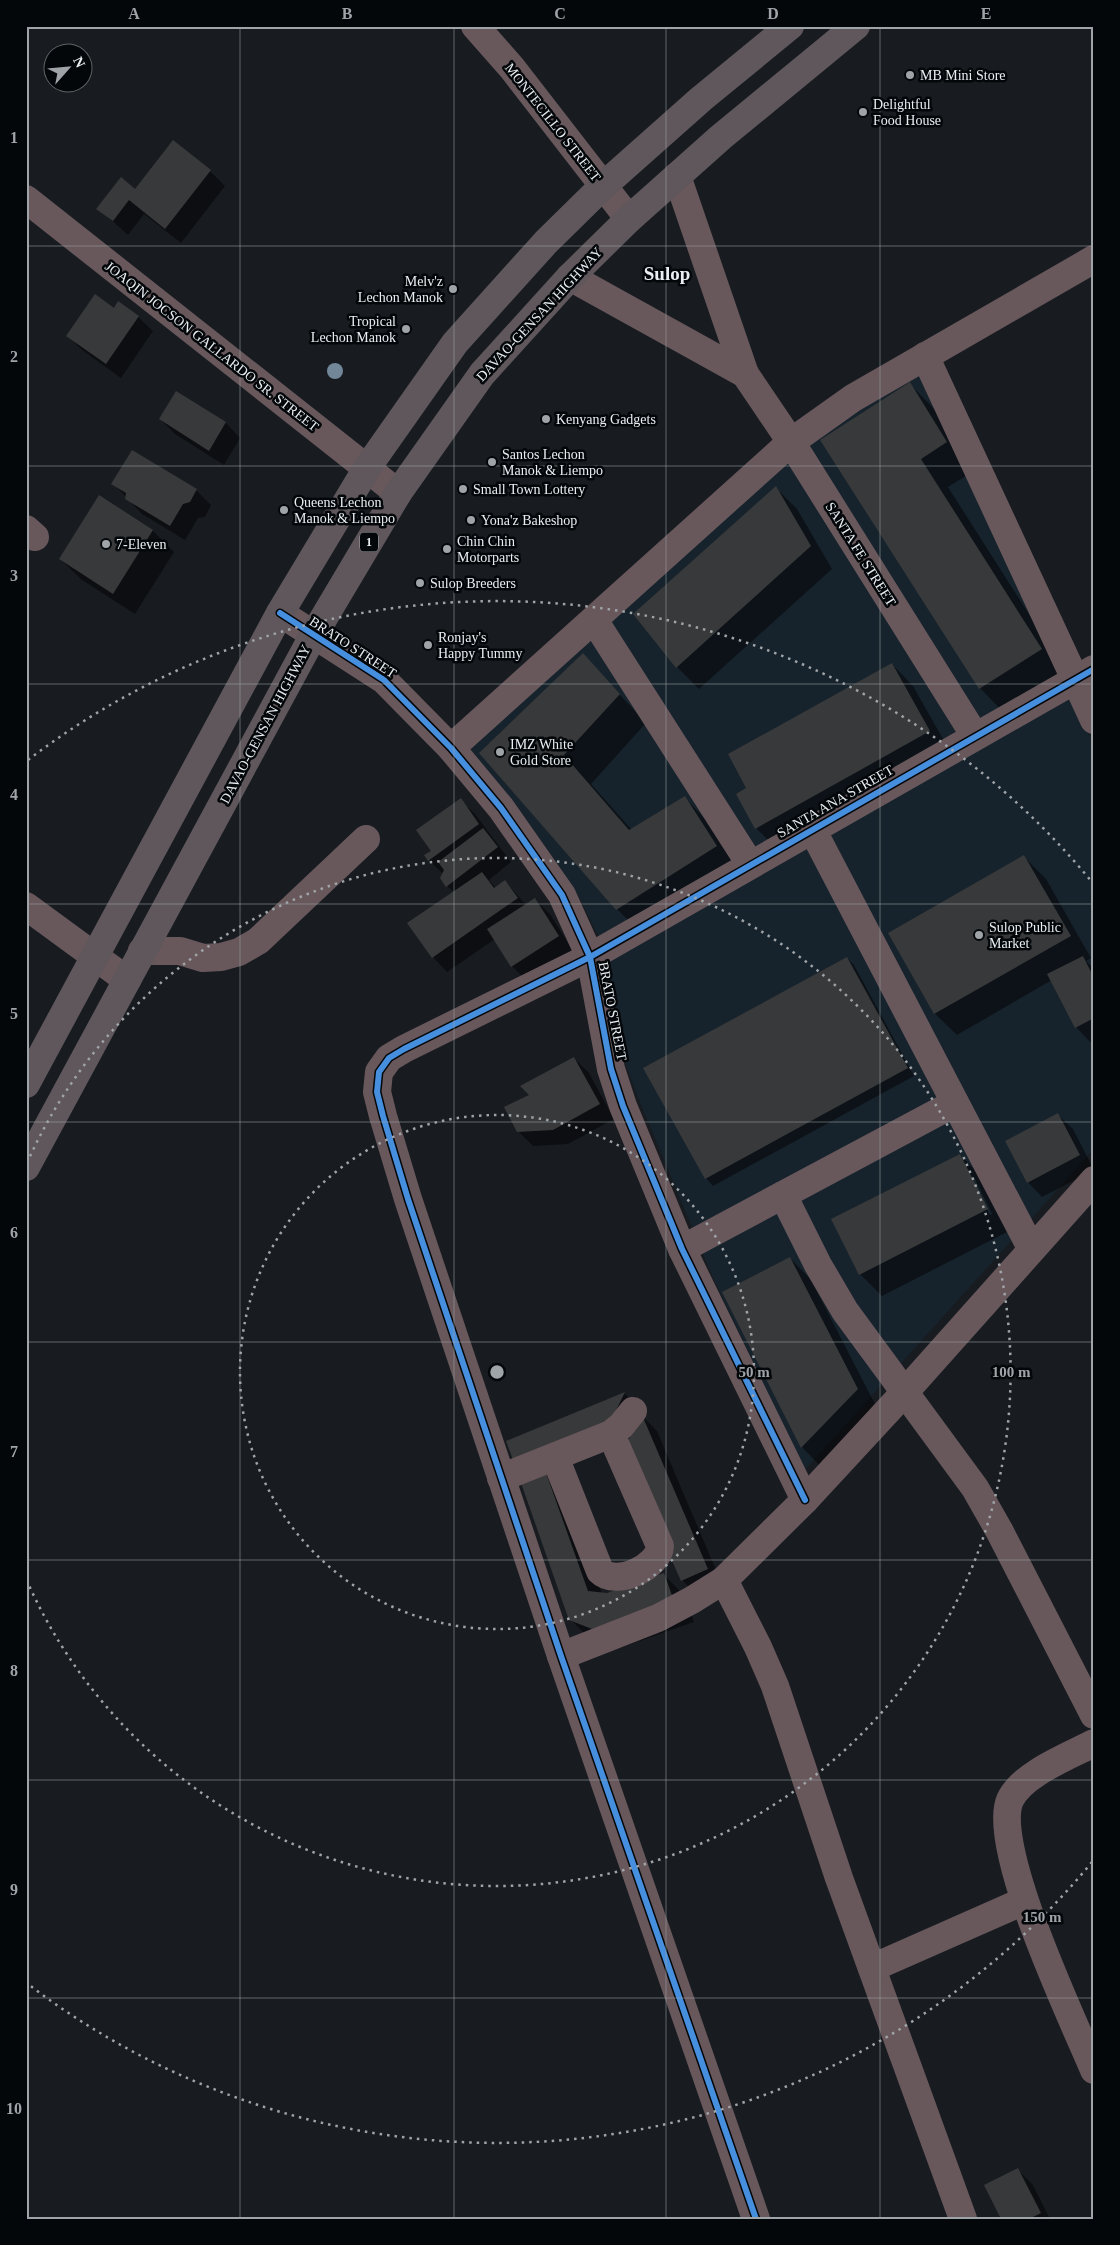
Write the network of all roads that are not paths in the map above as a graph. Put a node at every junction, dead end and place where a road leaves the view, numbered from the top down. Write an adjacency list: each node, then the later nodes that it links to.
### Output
1 (475, 26): 5 (street, MONTECILLO STREET)
2 (790, 26): 5 (highway)
3 (856, 26): 4 (highway, DAVAO-GENSAN HIGHWAY / 1)
4 (677, 176): 7 (highway, DAVAO-GENSAN HIGHWAY / 1); 11 (street, SANTA FE STREET)
5 (603, 186): 7 (street, MONTECILLO STREET); 13 (highway)
6 (26, 199): 13 (street, JOAQIN JOCSON GALLARDO SR. STREET)
7 (629, 219): 9 (highway, DAVAO-GENSAN HIGHWAY / 1)
8 (1094, 259): 10 (street)
9 (570, 277): 11 (street, SANTA FE STREET); 14 (highway, DAVAO-GENSAN HIGHWAY / 1)
10 (925, 356): 12 (street); 18 (street)
11 (745, 374): 12 (street, SANTA FE STREET)
12 (791, 442): 16 (street); 20 (street, SANTA FE STREET)
13 (367, 468): 14 (street, JOAQIN JOCSON GALLARDO SR. STREET); 15 (highway)
14 (398, 493): 17 (highway, DAVAO-GENSAN HIGHWAY / 1)
15 (280, 614): 17 (street, BRATO STREET); 27 (highway)
16 (594, 620): 21 (street); 24 (street)
17 (313, 636): 21 (street, BRATO STREET); 26 (highway, DAVAO-GENSAN HIGHWAY / 1)
18 (1084, 674): 19 (street); 20 (street, SANTA ANA STREET)
19 (1094, 720)
20 (974, 736): 22 (street, SANTA ANA STREET)
21 (451, 748): 28 (street, BRATO STREET)
22 (812, 829): 24 (street, SANTA ANA STREET); 31 (street)
23 (366, 839): 26 (street)
24 (750, 864): 28 (street, SANTA ANA STREET)
25 (26, 906): 27 (street)
26 (142, 951): 29 (highway, DAVAO-GENSAN HIGHWAY / 1)
27 (94, 956): 29 (street); 30 (highway)
28 (590, 957): 36 (street, BRATO STREET); 41 (street, SANTA ANA STREET)
29 (127, 980): 32 (highway, DAVAO-GENSAN HIGHWAY / 1)
30 (26, 1084)
31 (955, 1103): 34 (street); 35 (street)
32 (26, 1167)
33 (1094, 1180): 35 (street)
34 (784, 1195): 36 (street); 37 (street)
35 (1031, 1248): 37 (street)
36 (682, 1249): 42 (street, BRATO STREET)
37 (904, 1393): 42 (street); 45 (street)
38 (633, 1411): 39 (street)
39 (611, 1434): 40 (street); 40 (street)
40 (555, 1457): 41 (street)
41 (501, 1478): 44 (street, SANTA ANA STREET)
42 (805, 1500): 43 (street)
43 (724, 1580): 44 (street); 48 (street)
44 (561, 1656): 50 (street, SANTA ANA STREET)
45 (1094, 1715)
46 (1094, 1742): 47 (street)
47 (1024, 1901): 48 (street); 49 (street)
48 (872, 1968): 51 (street)
49 (1094, 2070)
50 (756, 2219)
51 (963, 2219)

